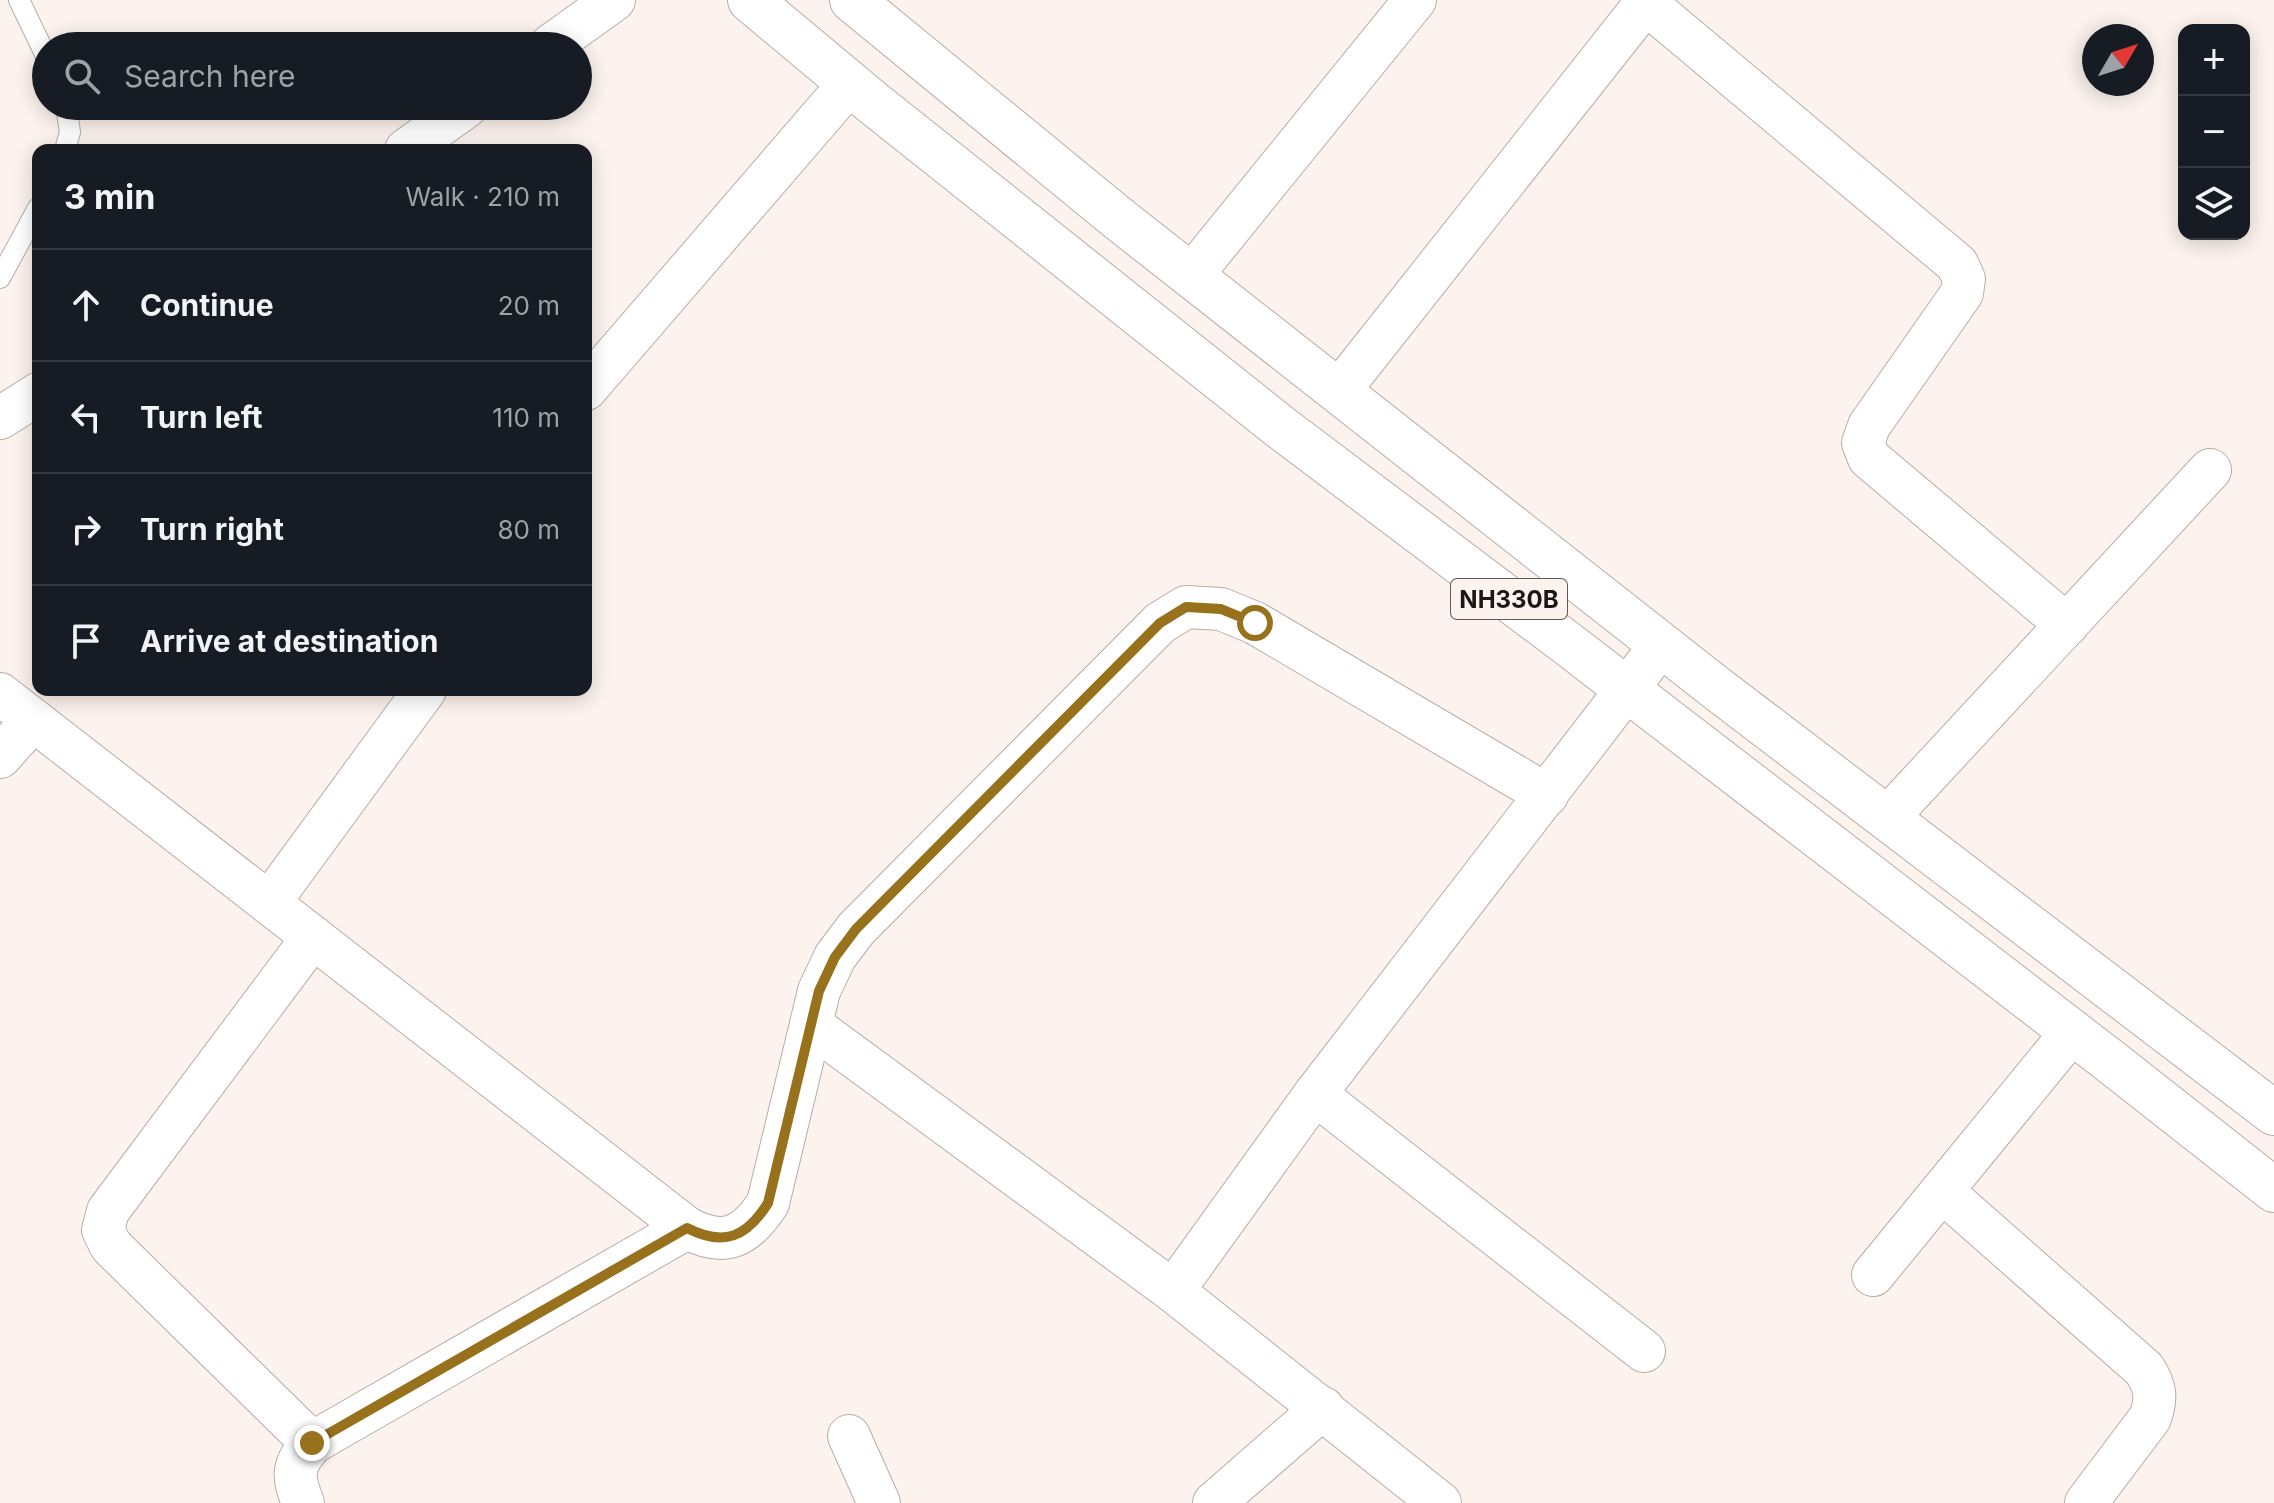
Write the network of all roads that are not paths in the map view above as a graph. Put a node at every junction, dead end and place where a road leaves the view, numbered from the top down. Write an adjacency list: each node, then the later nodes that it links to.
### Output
1 (19, 0): 7 (lane)
2 (614, 0): 8 (street)
3 (750, 0): 9 (highway, NH330B)
4 (852, 0): 15 (highway, NH330B)
5 (1415, 0): 15 (street)
6 (1645, 1): 18 (street); 22 (street)
7 (34, 32)
8 (569, 32)
9 (850, 83): 17 (street); 24 (highway, NH330B)
10 (68, 120): 12 (lane)
11 (448, 120): 13 (street)
12 (67, 144)
13 (414, 144)
14 (32, 219): 16 (lane)
15 (1191, 276): 18 (highway, NH330B)
16 (0, 278)
17 (592, 382)
18 (1339, 391): 23 (highway, NH330B)
19 (32, 398): 20 (street)
20 (0, 418)
21 (2210, 470): 22 (street)
22 (2067, 625): 30 (street)
23 (1661, 645): 24 (street); 30 (highway, NH330B)
24 (1628, 691): 29 (street); 34 (highway, NH330B)
25 (0, 694): 27 (street)
26 (421, 696): 31 (street)
27 (33, 720): 28 (street); 31 (street)
28 (0, 757)
29 (1547, 795): 33 (street); 35 (street)
30 (1887, 818): 36 (highway, NH330B)
31 (269, 903): 32 (street)
32 (313, 937): 39 (street); 45 (street)
33 (811, 1025): 39 (street); 41 (street)
34 (2072, 1032): 37 (highway, NH330B); 38 (street)
35 (1315, 1094): 41 (street); 42 (street)
36 (2274, 1113)
37 (2274, 1190)
38 (1942, 1191): 40 (street); 50 (street)
39 (687, 1228): 45 (street)
40 (1873, 1275)
41 (1173, 1291): 43 (street)
42 (1644, 1351)
43 (1323, 1408): 48 (street); 49 (street)
44 (849, 1436): 47 (street)
45 (312, 1443): 46 (street)
46 (303, 1503)
47 (879, 1503)
48 (1214, 1503)
49 (1440, 1503)
50 (2086, 1503)

